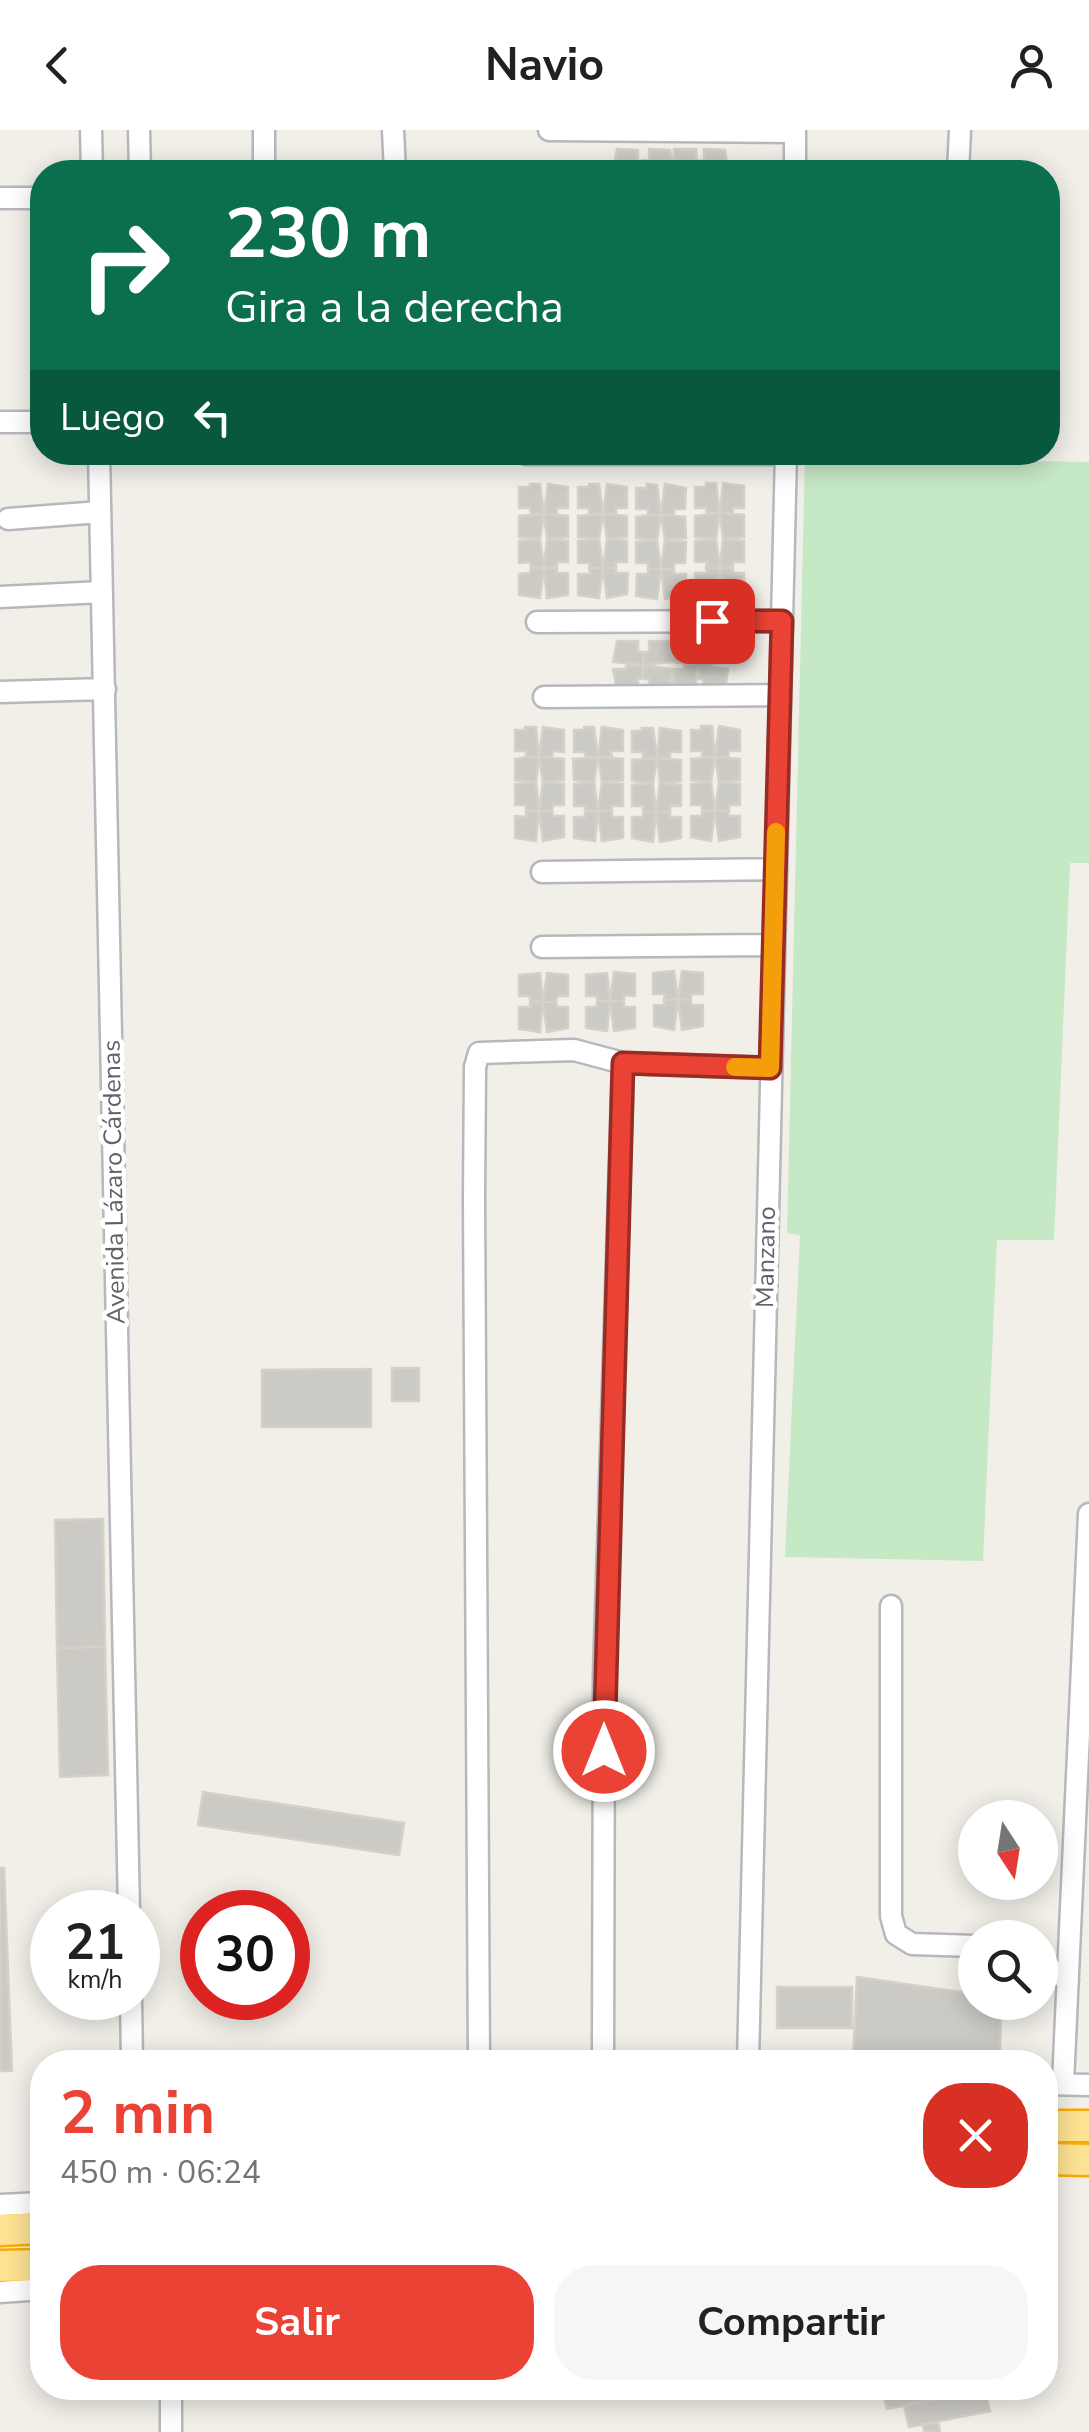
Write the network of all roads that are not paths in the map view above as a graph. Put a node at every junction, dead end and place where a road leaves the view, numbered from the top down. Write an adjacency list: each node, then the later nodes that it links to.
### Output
1 (92, 130): 8 (street)
2 (139, 130): 9 (street)
3 (264, 130): 10 (street)
4 (394, 130): 11 (street)
5 (549, 130): 7 (street)
6 (960, 130): 13 (street)
7 (795, 131): 12 (street)
8 (92, 160)
9 (140, 160)
10 (264, 160)
11 (395, 160)
12 (794, 160)
13 (959, 160)
14 (0, 198): 15 (street)
15 (30, 198)
16 (0, 422): 17 (street)
17 (30, 422)
18 (98, 465): 20 (street, Avenida Lázaro Cárdenas)
19 (786, 465): 24 (street, Manzano)
20 (100, 512): 21 (street); 22 (street, Avenida Lázaro Cárdenas)
21 (8, 520)
22 (102, 592): 23 (street); 26 (street, Avenida Lázaro Cárdenas)
23 (0, 597)
24 (782, 621): 25 (street); 28 (street, Manzano)
25 (537, 622)
26 (104, 690): 27 (street); 38 (street, Avenida Lázaro Cárdenas)
27 (0, 692)
28 (780, 695): 29 (street); 30 (street, Manzano)
29 (544, 697)
30 (775, 869): 31 (street); 32 (street, Manzano)
31 (542, 872)
32 (773, 945): 33 (street); 35 (street, Manzano)
33 (542, 946)
34 (623, 1063): 35 (street); 44 (street); 45 (street)
35 (770, 1068): 46 (street, Manzano)
36 (1089, 1514): 41 (street)
37 (891, 1606): 39 (street)
38 (129, 1890)
39 (958, 1945)
40 (1058, 1974): 41 (street)
41 (1068, 1980): 47 (street)
42 (131, 2020): 43 (street)
43 (132, 2050)
44 (479, 2050)
45 (603, 2050)
46 (748, 2050)
47 (1058, 2054)
48 (1058, 2083): 49 (street)
49 (1089, 2085)
50 (1058, 2126): 51 (highway)
51 (1089, 2126)
52 (1058, 2159): 53 (highway)
53 (1089, 2160)
54 (30, 2204): 55 (street)
55 (0, 2205)
56 (30, 2229): 57 (highway)
57 (0, 2230)
58 (30, 2265): 59 (highway)
59 (0, 2266)
60 (30, 2290): 61 (street)
61 (0, 2292)
62 (171, 2400): 63 (street)
63 (171, 2432)

